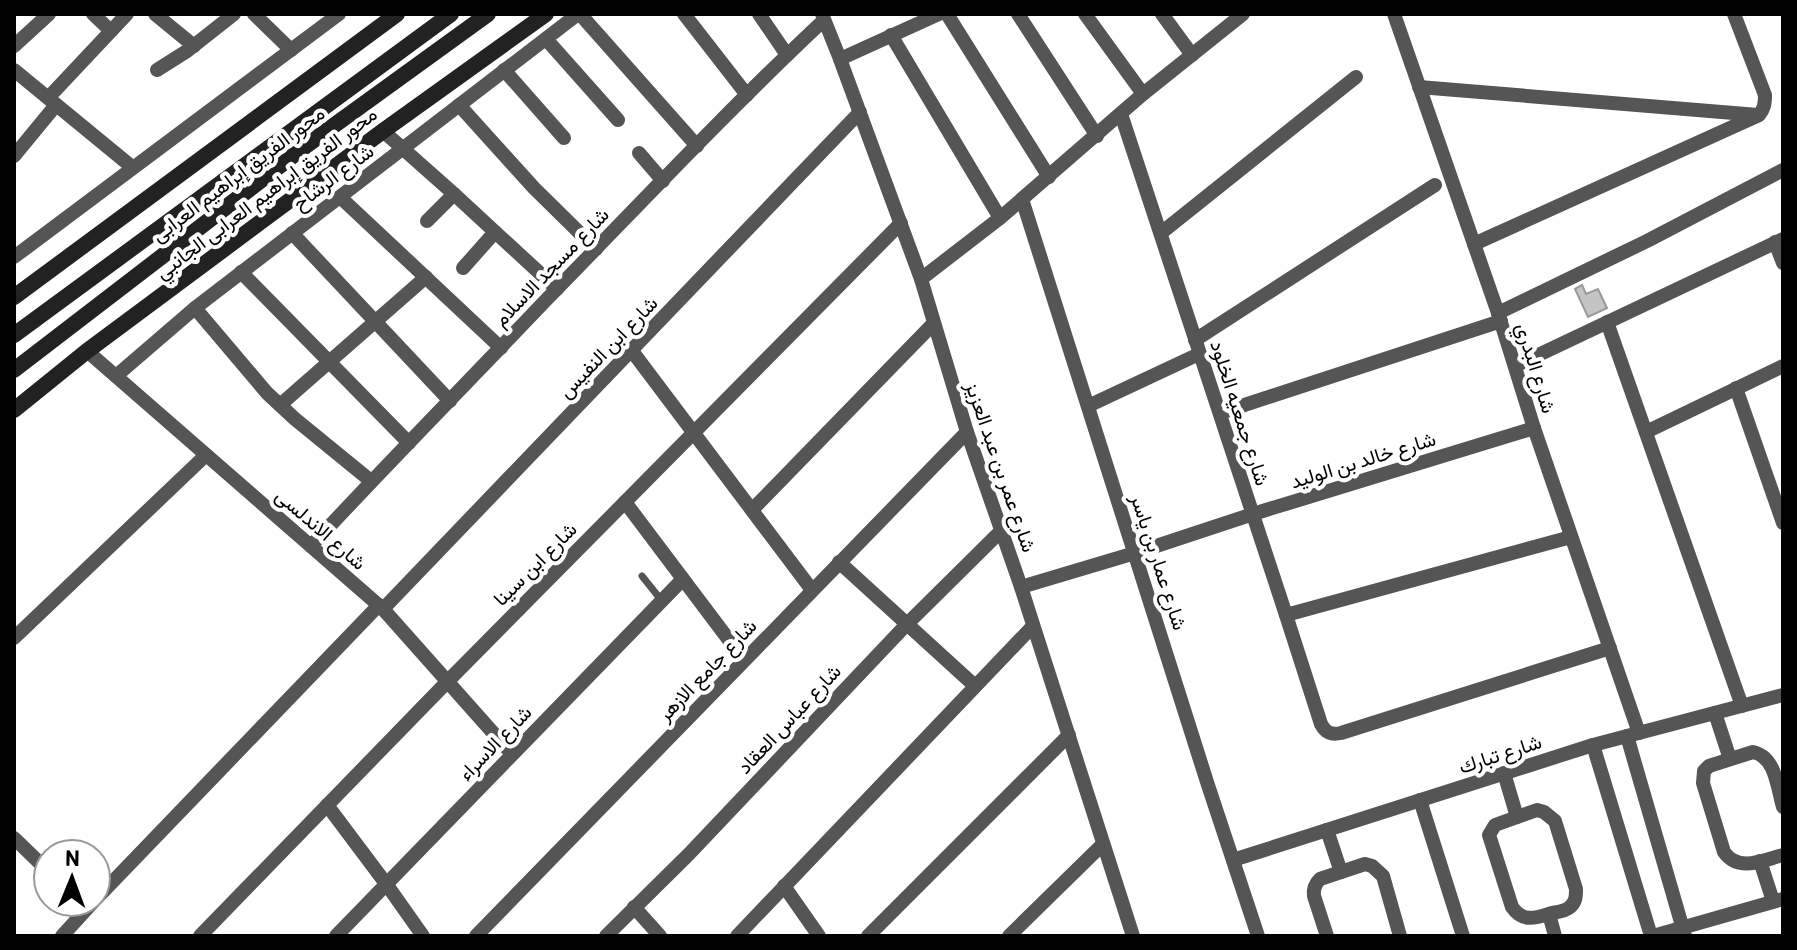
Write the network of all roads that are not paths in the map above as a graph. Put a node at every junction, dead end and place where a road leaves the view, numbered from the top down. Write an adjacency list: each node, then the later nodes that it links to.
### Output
1 (49, 14): 28 (street)
2 (93, 14): 25 (street)
3 (127, 14): 25 (street)
4 (155, 14): 29 (street)
5 (234, 14): 29 (street)
6 (254, 14): 30 (street)
7 (339, 14): 30 (street)
8 (397, 14): 78 (street)
9 (451, 14): 84 (street, محور الفريق إبراهيم العرابى)
10 (488, 14): 92 (street, محور الفريق إبراهيم العرابى)
11 (546, 14): 47 (street, محور الفريق إبراهيم العرابى الجانبي)
12 (579, 14): 27 (street, شارع الرشاح); 50 (street)
13 (684, 14): 40 (street)
14 (759, 14): 31 (street)
15 (897, 14): 26 (street)
16 (939, 14): 26 (street)
17 (947, 14): 56 (street)
18 (1018, 14): 48 (street)
19 (1085, 14): 39 (street)
20 (1162, 14): 32 (street)
21 (1394, 14): 38 (street, شارع البدري)
22 (1734, 14): 45 (street)
23 (1239, 15): 32 (street)
24 (823, 17): 31 (street, شارع مسجد الاسلام); 33 (street, شارع عمر بن عبد العزيز)
25 (111, 31): 41 (street)
26 (898, 32): 33 (street); 62 (street)
27 (546, 39): 36 (street, شارع الرشاح); 46 (street)
28 (14, 46)
29 (194, 46): 35 (street)
30 (291, 50): 54 (street)
31 (787, 55): 40 (street, شارع مسجد الاسلام)
32 (1192, 55): 39 (street)
33 (840, 59): 43 (street, شارع عمر بن عبد العزيز)
34 (14, 70): 41 (street)
35 (157, 70)
36 (504, 70): 42 (street, شارع الرشاح); 49 (street)
37 (1356, 77): 67 (street)
38 (1419, 87): 45 (street); 69 (street, شارع البدري)
39 (1143, 94): 44 (street)
40 (747, 95): 50 (street, شارع مسجد الاسلام)
41 (52, 101): 53 (street); 54 (street)
42 (459, 105): 51 (street, شارع الرشاح); 70 (street)
43 (860, 112): 64 (street, شارع عمر بن عبد العزيز); 88 (street, شارع ابن النفيس)
44 (1121, 114): 48 (street); 67 (street, شارع جمعيه الخلود)
45 (1759, 115): 69 (street)
46 (618, 120)
47 (383, 131): 51 (street); 87 (street, محور الفريق إبراهيم العرابى الجانبي)
48 (1097, 136): 56 (street)
49 (564, 138)
50 (697, 146): 57 (street, شارع مسجد الاسلام)
51 (403, 149): 59 (street); 60 (street, شارع الرشاح)
52 (639, 153): 57 (street)
53 (14, 156)
54 (132, 167): 71 (street)
55 (1783, 170): 80 (street)
56 (1049, 177): 61 (street)
57 (663, 181): 70 (street, شارع مسجد الاسلام)
58 (1435, 185): 85 (street)
59 (454, 194): 63 (street); 65 (street)
60 (340, 197): 66 (street, شارع الرشاح); 75 (street)
61 (1022, 199): 62 (street); 97 (street, شارع عمار بن ياسر)
62 (1000, 218): 76 (street)
63 (427, 221)
64 (901, 223): 76 (street, شارع عمر بن عبد العزيز); 103 (street, شارع ابن سينا)
65 (495, 232): 73 (street); 77 (street)
66 (292, 233): 74 (street, شارع الرشاح); 81 (street)
67 (1161, 233): 85 (street, شارع جمعيه الخلود)
68 (1779, 240): 72 (street); 82 (street)
69 (1474, 244): 80 (street, شارع البدري)
70 (596, 249): 77 (street, شارع مسجد الاسلام)
71 (14, 257)
72 (1783, 263)
73 (463, 268)
74 (241, 272): 79 (street, شارع الرشاح); 89 (street)
75 (426, 277): 81 (street); 86 (street)
76 (921, 279): 83 (street, شارع عمر بن عبد العزيز)
77 (557, 289): 86 (street, شارع مسجد الاسلام)
78 (14, 297)
79 (195, 308): 93 (street, شارع الرشاح); 96 (street)
80 (1500, 317): 90 (street, شارع البدري); 99 (street)
81 (376, 321): 89 (street); 95 (street)
82 (1607, 322): 90 (street); 102 (street)
83 (933, 324): 101 (street, شارع عمر بن عبد العزيز); 108 (street)
84 (14, 335)
85 (1197, 347): 97 (street); 99 (street, شارع جمعيه الخلود)
86 (501, 348): 95 (street, شارع مسجد الاسلام)
87 (87, 351): 93 (street, شارع الاندلسى); 98 (street, محور الفريق إبراهيم العرابى الجانبي)
88 (632, 351): 103 (street); 121 (street, شارع ابن النفيس)
89 (329, 362): 96 (street); 104 (street)
90 (1515, 366): 100 (street, شارع البدري)
91 (1783, 366): 94 (street)
92 (14, 370)
93 (116, 376): 105 (street, شارع الاندلسى)
94 (1736, 388): 102 (street); 110 (street)
95 (450, 401): 104 (street, شارع مسجد الاسلام)
96 (280, 405): 106 (street)
97 (1088, 406): 114 (street, شارع عمار بن ياسر)
98 (14, 410)
99 (1220, 413): 109 (street, شارع جمعيه الخلود)
100 (1534, 428): 109 (street, شارع خالد بن الوليد); 112 (street, شارع البدري)
101 (967, 432): 111 (street, شارع عمر بن عبد العزيز); 115 (street, شارع جامع الازهر)
102 (1646, 432): 131 (street)
103 (693, 433): 107 (street, شارع ابن سينا); 108 (street)
104 (409, 443): 106 (street, شارع مسجد الاسلام)
105 (206, 455): 113 (street, شارع الاندلسى); 125 (street)
106 (371, 481): 113 (street, شارع مسجد الاسلام)
107 (625, 502): 117 (street); 128 (street, شارع ابن سينا)
108 (752, 510): 119 (street)
109 (1253, 514): 114 (street, شارع خالد بن الوليد); 122 (street, شارع جمعيه الخلود)
110 (1783, 523)
111 (1002, 530): 118 (street, شارع عمر بن عبد العزيز); 123 (street, شارع عباس العقاد)
112 (1571, 537): 122 (street); 126 (street, شارع البدري)
113 (311, 546): 121 (street, شارع الاندلسى)
114 (1135, 553): 118 (street, شارع خالد بن الوليد); 148 (street, شارع عمار بن ياسر)
115 (839, 562): 119 (street, شارع جامع الازهر); 123 (street)
116 (642, 576): 120 (lane)
117 (683, 579): 120 (street, شارع الاسراء); 127 (street)
118 (1021, 587): 124 (street, شارع عمر بن عبد العزيز)
119 (812, 590): 127 (street, شارع جامع الازهر)
120 (662, 601): 136 (street, شارع الاسراء)
121 (381, 607): 128 (street, شارع الاندلسى); 151 (street, شارع ابن النفيس)
122 (1286, 615): 126 (street, شارع جمعيه الخلود)
123 (907, 624): 129 (street); 155 (street, شارع عباس العقاد)
124 (1033, 626): 129 (street); 133 (street, شارع عمر بن عبد العزيز)
125 (14, 638)
126 (1610, 648): 134 (street, شارع البدري)
127 (744, 660): 163 (street, شارع جامع الازهر)
128 (447, 682): 136 (street, شارع الاندلسى); 140 (street, شارع ابن سينا)
129 (975, 686): 153 (street)
130 (1783, 695): 131 (street, شارع تبارك)
131 (1742, 706): 132 (street, شارع تبارك)
132 (1715, 713): 134 (street, شارع تبارك); 137 (street)
133 (1069, 735): 145 (street, شارع عمر بن عبد العزيز); 168 (street)
134 (1633, 735): 135 (street, شارع تبارك); 158 (street, شارع البدري)
135 (1593, 745): 138 (street, شارع تبارك); 176 (street)
136 (512, 754): 152 (street, شارع الاسراء)
137 (1730, 759): 141 (street); 149 (street)
138 (1504, 773): 139 (street, شارع تبارك); 142 (street)
139 (1420, 800): 143 (street, شارع تبارك); 174 (street)
140 (327, 805): 152 (street); 160 (street, شارع ابن سينا)
141 (1783, 807)
142 (1517, 817): 156 (street); 156 (street)
143 (1327, 830): 148 (street, شارع تبارك); 150 (street)
144 (14, 838): 146 (street)
145 (1103, 844): 169 (street); 170 (street, شارع عمر بن عبد العزيز)
146 (32, 855)
147 (1783, 855): 149 (street)
148 (1233, 860): 171 (street, شارع عمار بن ياسر)
149 (1760, 861): 154 (street)
150 (1341, 872): 172 (street); 173 (street)
151 (112, 883)
152 (387, 885): 161 (street, شارع الاسراء); 162 (street)
153 (784, 886): 166 (street); 167 (street)
154 (1778, 900): 158 (street)
155 (634, 907): 164 (street, شارع عباس العقاد); 165 (street)
156 (1549, 914): 175 (street)
157 (78, 918): 159 (street, شارع ابن النفيس)
158 (1684, 931): 176 (street)
159 (62, 936)
160 (200, 936)
161 (336, 936)
162 (423, 936)
163 (476, 936)
164 (606, 936)
165 (660, 936)
166 (737, 936)
167 (819, 936)
168 (868, 936)
169 (1009, 936)
170 (1133, 936)
171 (1258, 936)
172 (1327, 936)
173 (1400, 936)
174 (1463, 936)
175 (1555, 936)
176 (1652, 936)

